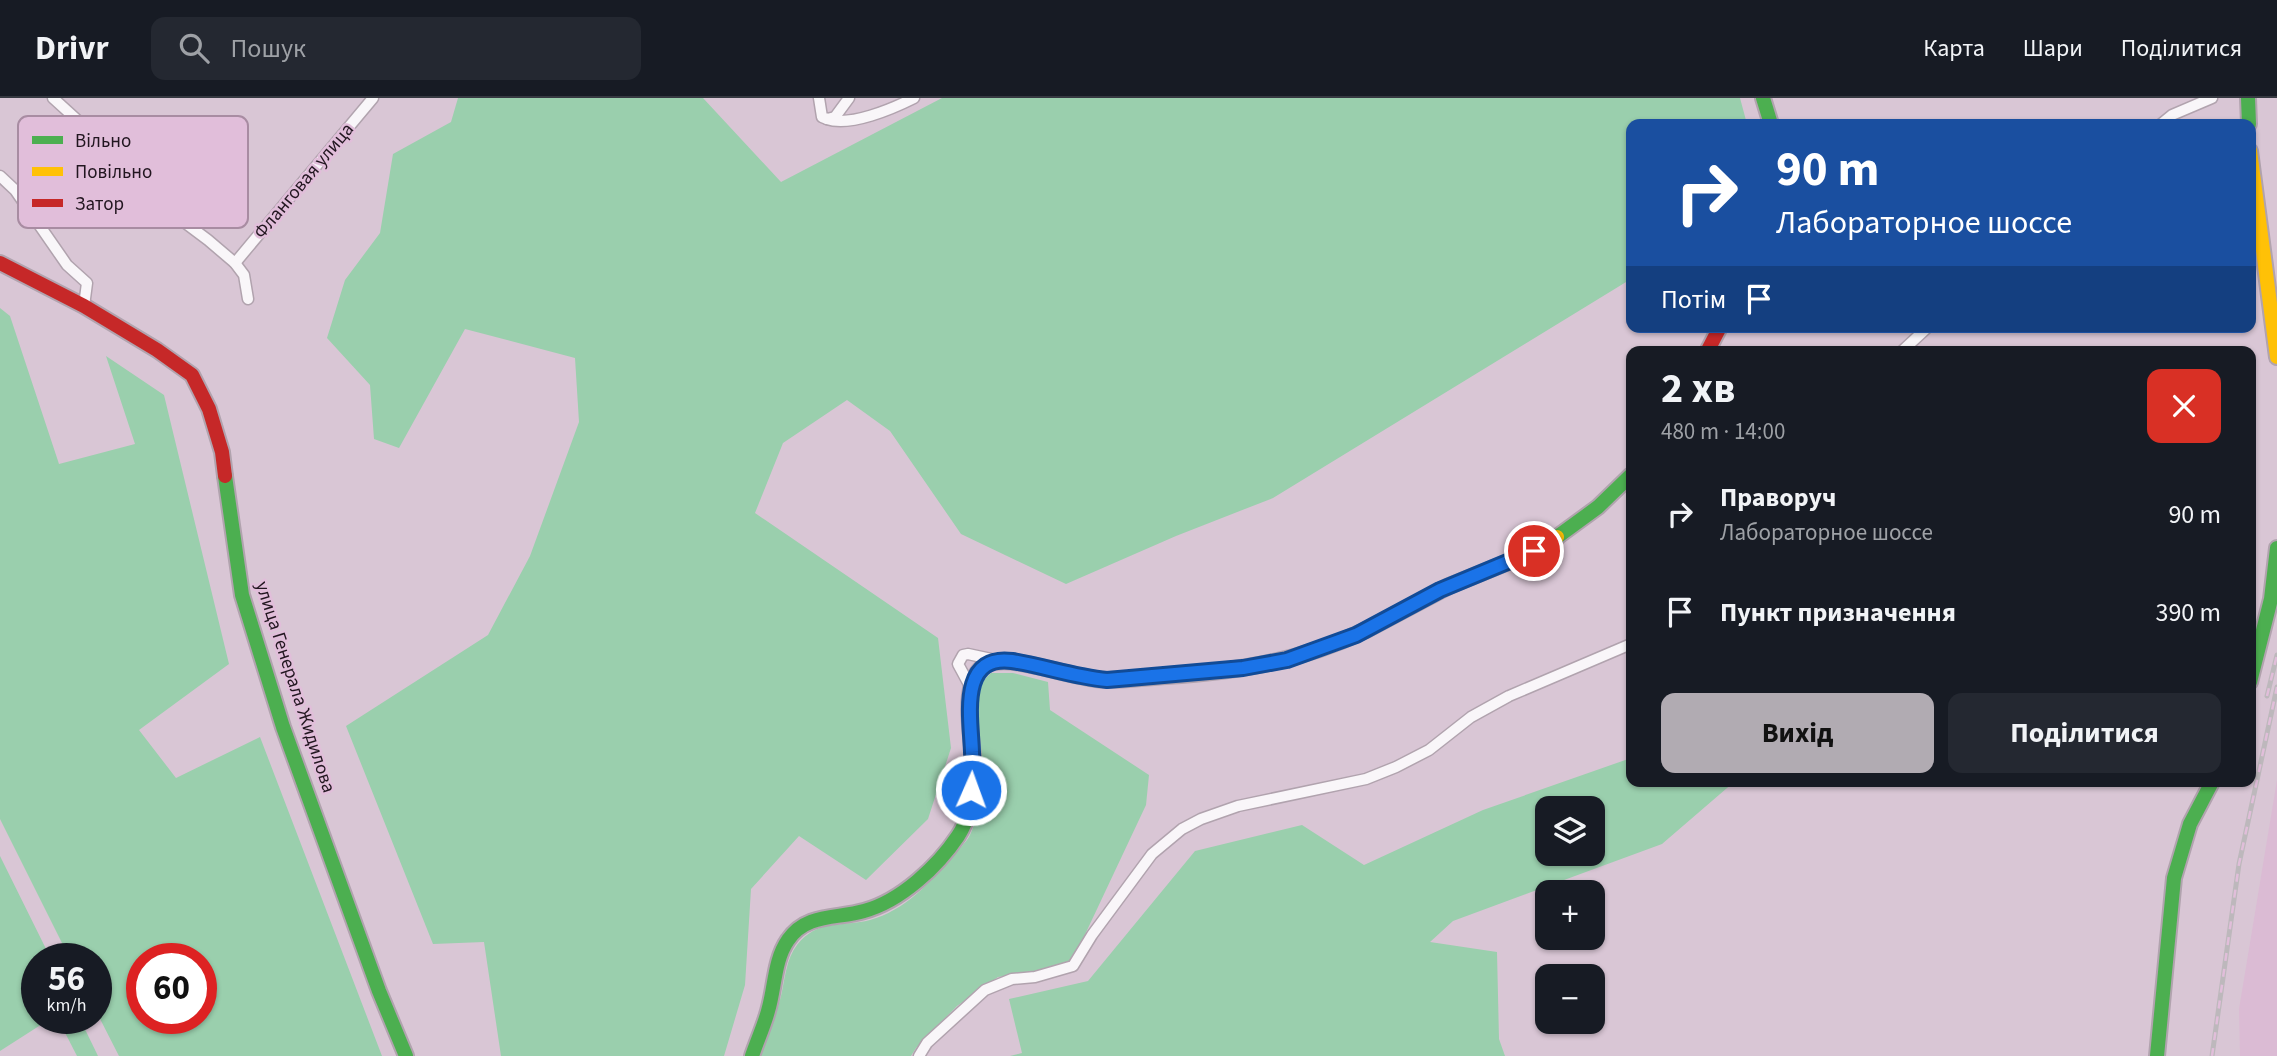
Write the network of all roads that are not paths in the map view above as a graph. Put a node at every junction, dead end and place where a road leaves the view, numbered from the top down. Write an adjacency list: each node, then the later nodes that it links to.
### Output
1 (53, 98): 9 (street)
2 (373, 98): 20 (street, Фланговая улица)
3 (819, 98): 10 (street)
4 (849, 98): 10 (street)
5 (914, 98): 10 (street)
6 (1763, 98): 11 (main road)
7 (2212, 98): 12 (street)
8 (2248, 98): 13 (main road)
9 (73, 116)
10 (831, 118)
11 (1769, 119)
12 (2167, 119)
13 (2249, 119)
14 (0, 176): 15 (street)
15 (18, 194)
16 (2256, 197): 25 (main road)
17 (41, 228): 22 (street)
18 (192, 228): 20 (street)
19 (0, 263): 22 (main road, улица Генерала Жидилова)
20 (235, 263): 21 (street)
21 (248, 299)
22 (84, 306): 33 (main road, улица Генерала Жидилова)
23 (1922, 333): 24 (street)
24 (1907, 346)
25 (2277, 357)
26 (1626, 480): 29 (main road)
27 (2277, 548): 30 (main road)
28 (1626, 646): 35 (street)
29 (1000, 662): 31 (main road); 31 (street)
30 (2256, 662)
31 (971, 688): 34 (main road)
32 (2209, 787): 36 (main road)
33 (406, 1056)
34 (752, 1056)
35 (919, 1056)
36 (2157, 1056)

